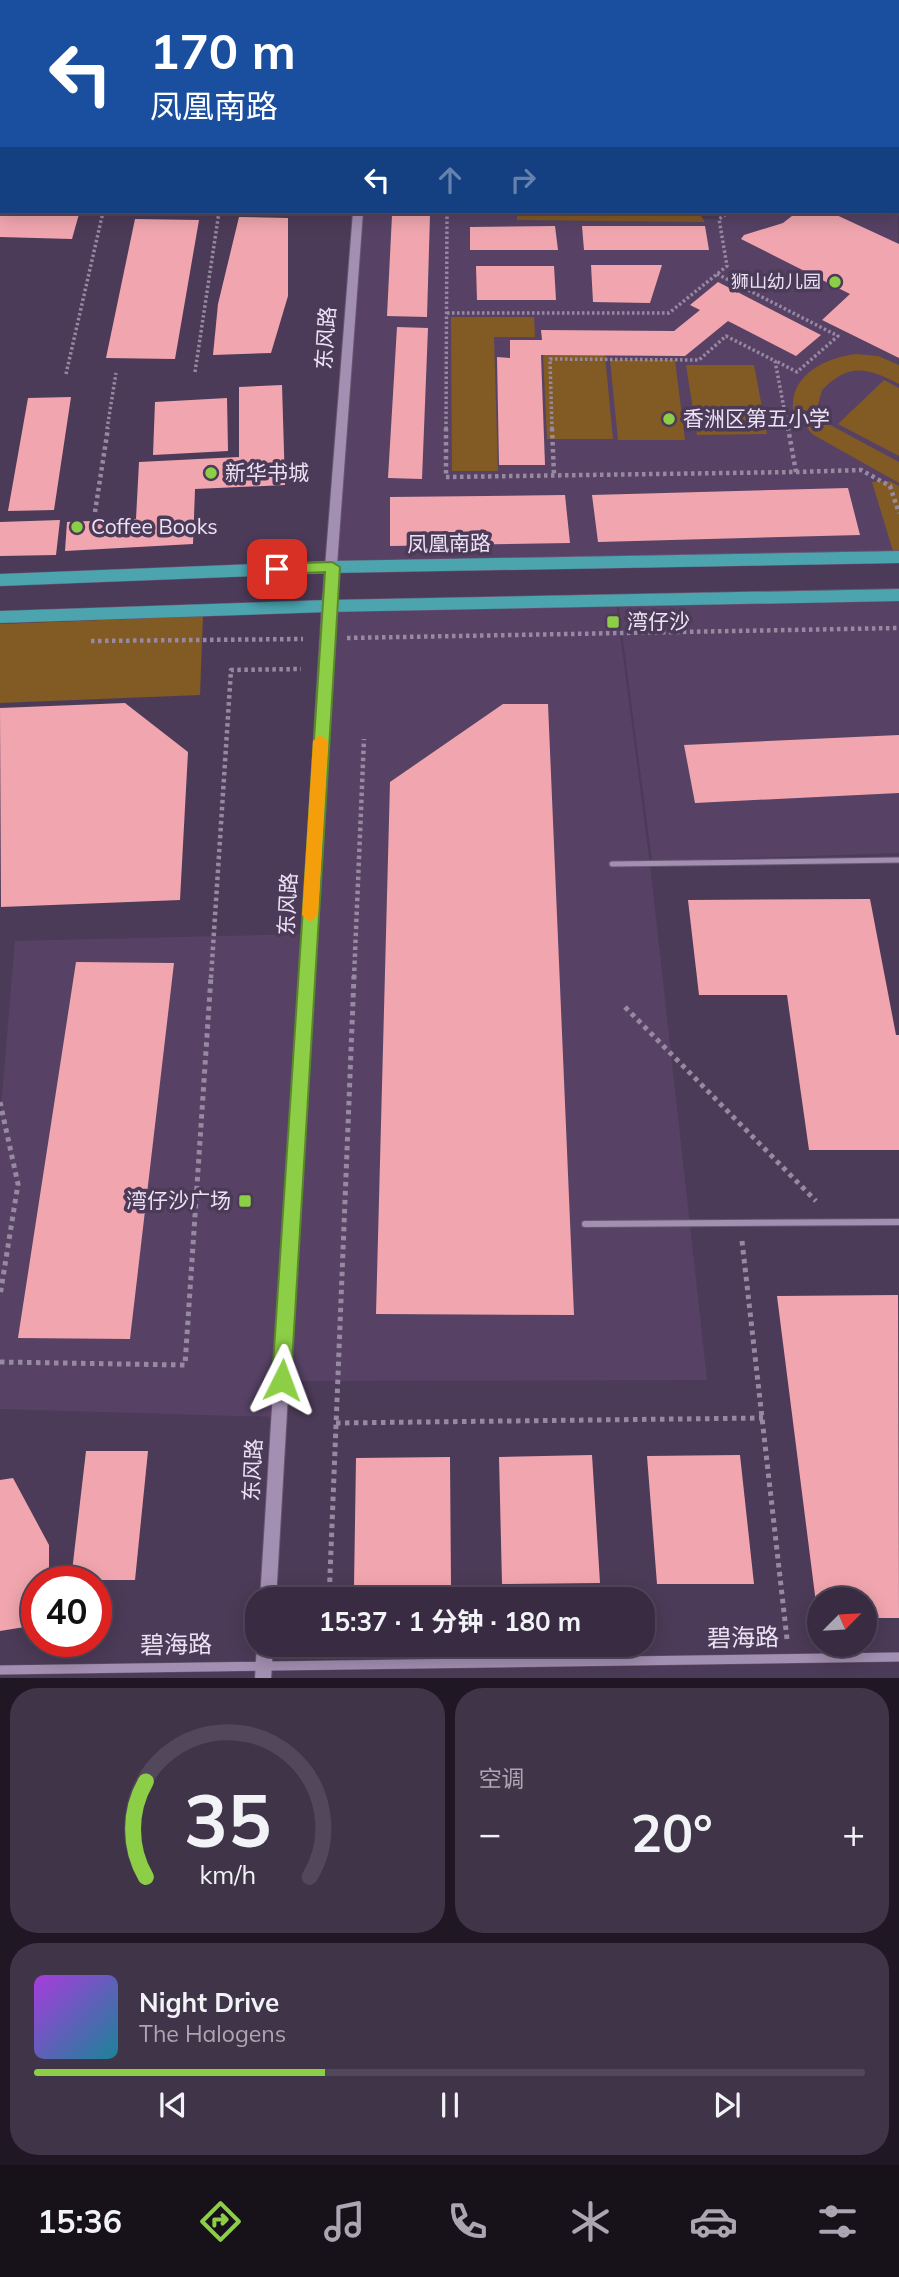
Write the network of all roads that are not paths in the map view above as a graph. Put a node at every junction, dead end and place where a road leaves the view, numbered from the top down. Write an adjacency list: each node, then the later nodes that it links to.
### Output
1 (358, 214): 3 (street, 东风路)
2 (899, 556): 3 (main road, 凤凰南路)
3 (332, 567): 4 (main road, 凤凰南路); 6 (street, 东风路)
4 (0, 580)
5 (899, 595): 6 (main road)
6 (328, 606): 7 (main road); 12 (street, 东风路)
7 (0, 617)
8 (899, 860): 9 (lane)
9 (612, 864)
10 (899, 1222): 11 (lane)
11 (585, 1224)
12 (269, 1587)
13 (899, 1657): 15 (street, 碧海路)
14 (0, 1670): 15 (street, 碧海路)
15 (264, 1672)

